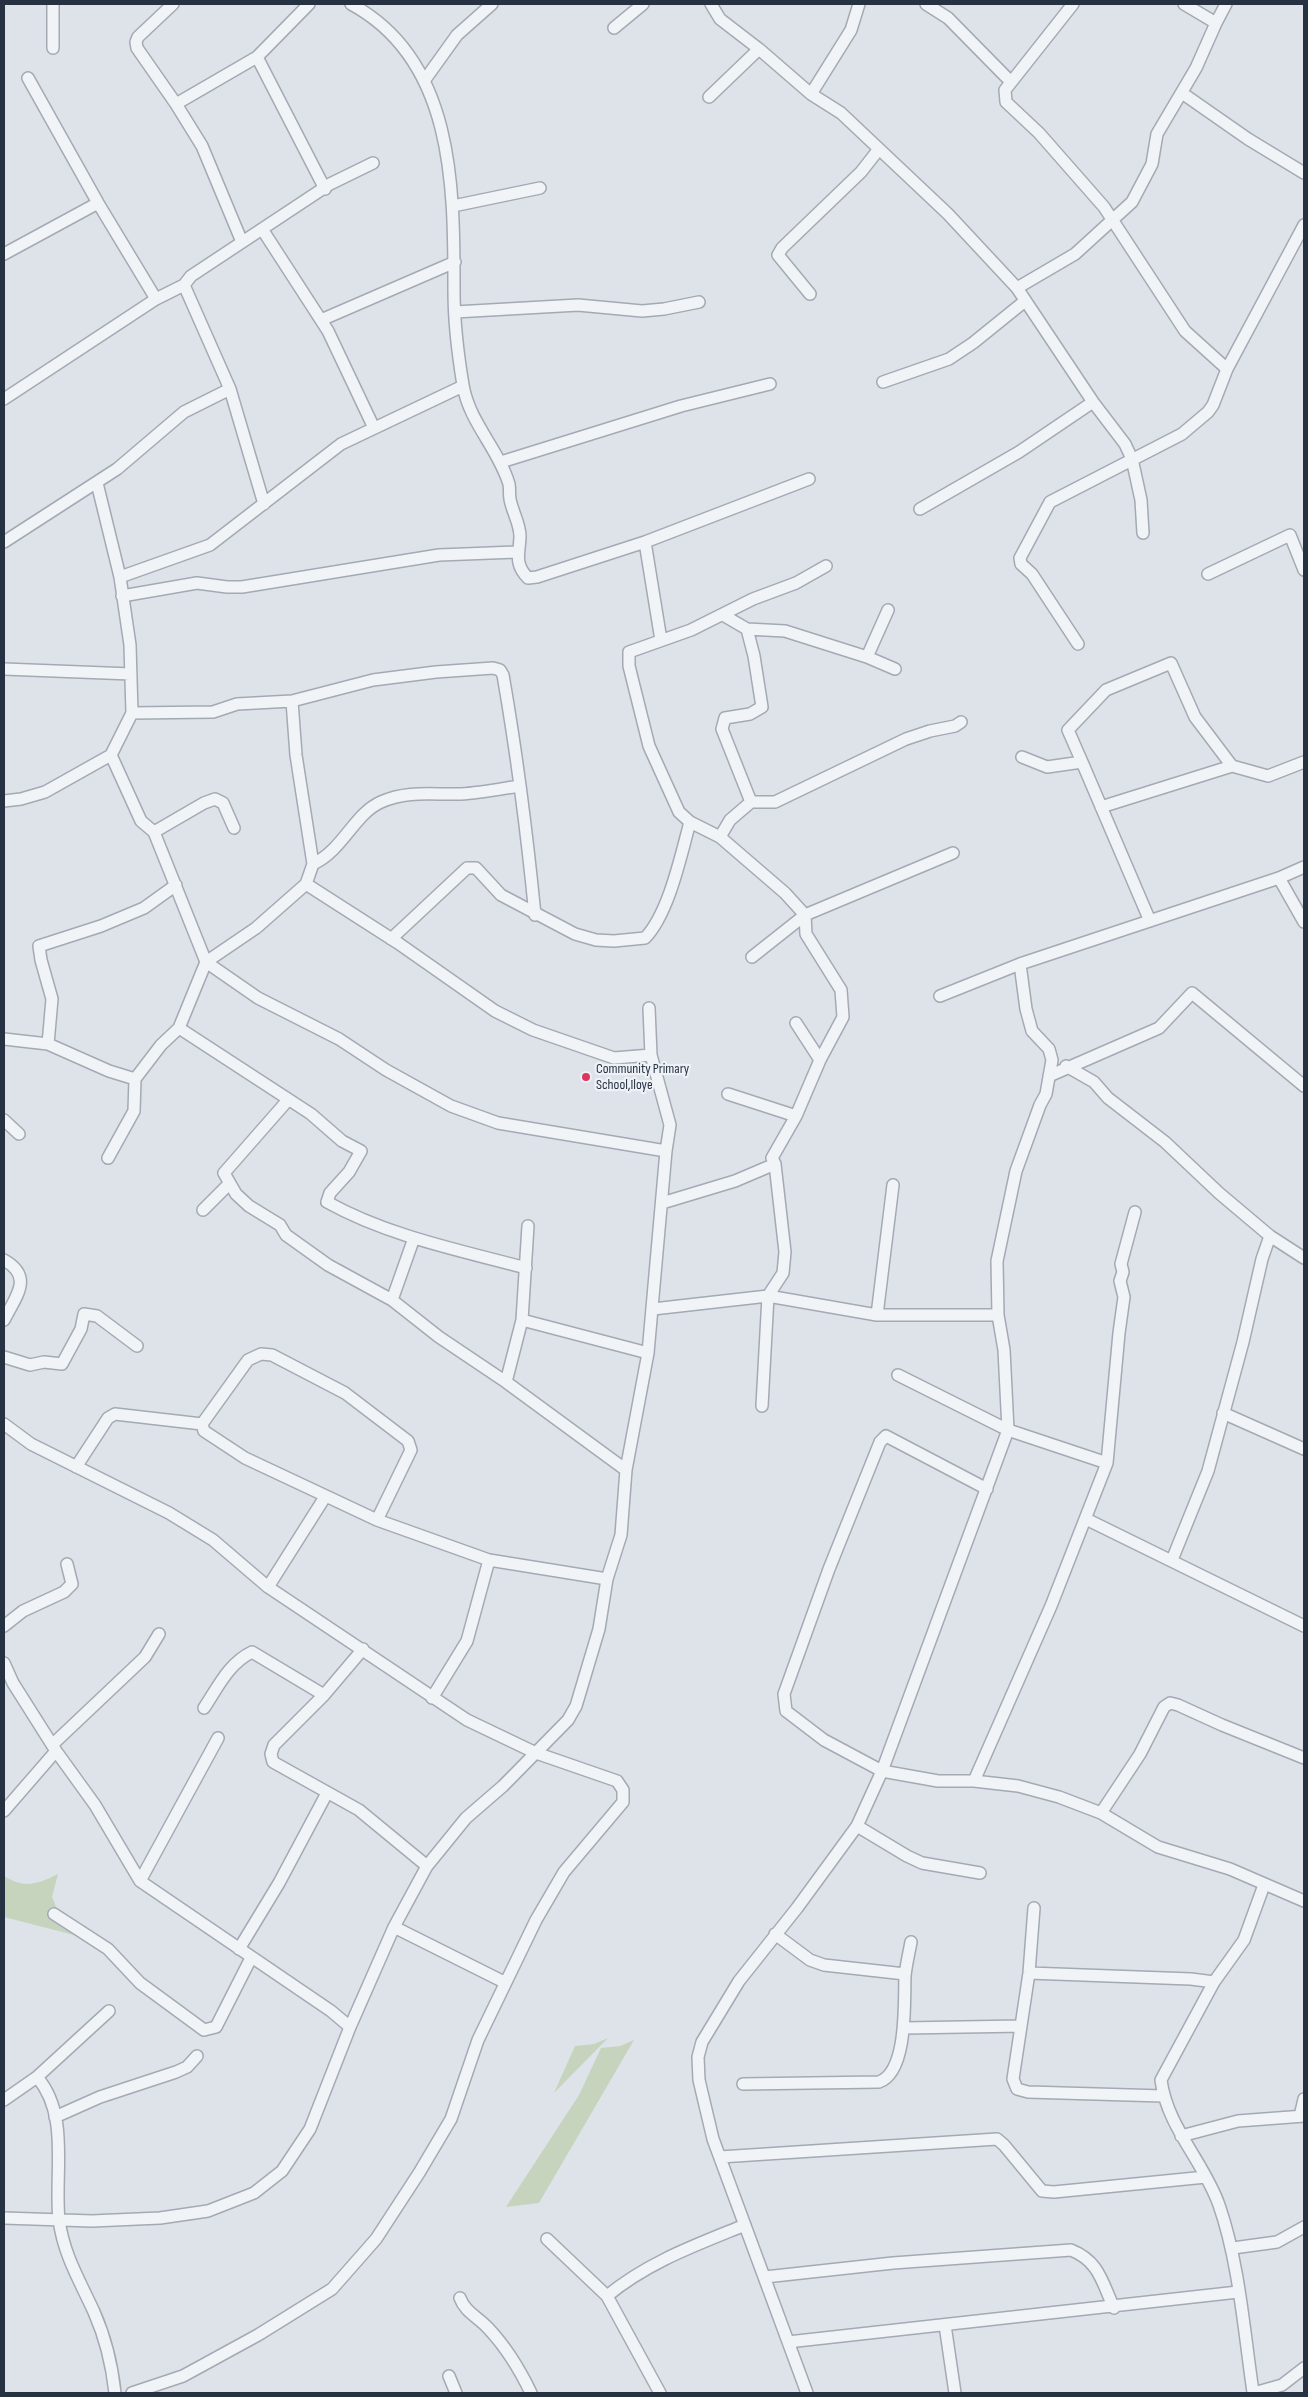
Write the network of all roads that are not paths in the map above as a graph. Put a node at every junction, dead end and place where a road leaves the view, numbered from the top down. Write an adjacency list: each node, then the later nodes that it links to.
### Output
1 (53, 4): 15 (street)
2 (173, 4): 24 (street)
3 (309, 4): 17 (street)
4 (350, 4): 19 (street)
5 (492, 4): 19 (street)
6 (643, 4): 14 (street)
7 (712, 4): 16 (street)
8 (858, 4): 22 (street)
9 (926, 4): 20 (street)
10 (1073, 4): 20 (street)
11 (1184, 4): 13 (street)
12 (1226, 4): 13 (street)
13 (1216, 23): 21 (street)
14 (614, 28)
15 (53, 48)
16 (759, 49): 22 (street); 23 (street)
17 (257, 58): 24 (street); 29 (street)
18 (28, 78): 30 (street)
19 (424, 81): 31 (street)
20 (1011, 82): 32 (street)
21 (1182, 93): 27 (street); 32 (street)
22 (811, 94): 25 (street)
23 (709, 97)
24 (176, 104): 35 (street)
25 (879, 148): 39 (street); 40 (street)
26 (373, 163): 29 (street)
27 (1304, 173)
28 (540, 188): 31 (street)
29 (325, 189): 34 (street)
30 (98, 203): 36 (street); 41 (street)
31 (453, 206): 37 (street)
32 (1111, 221): 39 (street); 46 (street)
33 (1304, 225): 46 (street)
34 (262, 229): 35 (street); 45 (street)
35 (242, 242): 38 (street)
36 (4, 254)
37 (455, 262): 44 (street); 45 (street)
38 (184, 285): 41 (street); 50 (street)
39 (1017, 288): 43 (street)
40 (810, 294)
41 (156, 299): 51 (street)
42 (700, 302): 44 (street)
43 (1024, 302): 47 (street); 52 (street)
44 (455, 312): 49 (street)
45 (321, 320): 53 (street)
46 (1227, 369): 54 (street)
47 (883, 382)
48 (770, 384): 55 (street)
49 (463, 386): 53 (street); 55 (street)
50 (230, 389): 57 (street); 58 (street)
51 (4, 399)
52 (1093, 402): 54 (street); 59 (street)
53 (374, 428): 58 (street)
54 (1132, 459): 60 (street); 73 (street)
55 (501, 462): 63 (street)
56 (808, 479): 62 (street)
57 (97, 483): 61 (street); 67 (street)
58 (264, 504): 67 (street)
59 (920, 509)
60 (1143, 533)
61 (4, 542)
62 (645, 542): 63 (street); 72 (street)
63 (516, 552): 68 (street)
64 (826, 566): 70 (street)
65 (1304, 570): 66 (street)
66 (1208, 574)
67 (120, 577): 68 (street)
68 (122, 596): 77 (street)
69 (888, 610): 74 (street)
70 (724, 614): 71 (street); 72 (street)
71 (747, 629): 74 (street); 88 (street)
72 (661, 640): 90 (street)
73 (1078, 644)
74 (868, 657): 76 (street)
75 (4, 669): 77 (street)
76 (895, 669)
77 (131, 674): 79 (street)
78 (292, 701): 79 (street); 86 (street); 95 (street)
79 (132, 713): 81 (street)
80 (961, 722): 88 (street)
81 (111, 754): 87 (street); 92 (street)
82 (1022, 757): 83 (street)
83 (1082, 762): 85 (street); 89 (street)
84 (1304, 762): 85 (street)
85 (1232, 766): 89 (street)
86 (519, 786): 95 (street); 100 (street)
87 (4, 801)
88 (750, 802): 93 (street)
89 (1100, 807): 102 (street)
90 (690, 822): 93 (street); 100 (street)
91 (234, 828): 92 (street)
92 (154, 832): 99 (street)
93 (720, 837): 101 (street)
94 (953, 853): 101 (street)
95 (313, 864): 98 (street)
96 (1304, 867): 97 (street)
97 (1279, 878): 102 (street); 103 (street)
98 (306, 884): 104 (street); 106 (street)
99 (176, 885): 106 (street); 113 (street)
100 (535, 914): 104 (street)
101 (805, 915): 105 (street); 115 (street)
102 (1150, 921): 107 (street)
103 (1304, 922)
104 (391, 938): 114 (street)
105 (752, 957)
106 (206, 962): 111 (street); 125 (street)
107 (1020, 964): 108 (street); 117 (street)
108 (940, 996)
109 (649, 1008): 114 (street)
110 (796, 1024): 115 (street)
111 (179, 1028): 118 (street); 121 (street)
112 (4, 1039): 113 (street)
113 (48, 1044): 118 (street)
114 (651, 1055): 125 (street)
115 (820, 1060): 122 (street)
116 (1066, 1066): 117 (street); 119 (street); 134 (street)
117 (1049, 1076): 143 (street)
118 (135, 1079): 126 (street)
119 (1304, 1086)
120 (728, 1094): 122 (street)
121 (288, 1100): 128 (street); 135 (street)
122 (796, 1116): 127 (street)
123 (4, 1120): 124 (street)
124 (19, 1134)
125 (666, 1151): 130 (street)
126 (108, 1158)
127 (775, 1164): 130 (street); 139 (street)
128 (229, 1184): 131 (street); 140 (street)
129 (893, 1185): 142 (street)
130 (662, 1202): 141 (street)
131 (202, 1210)
132 (1135, 1212): 157 (street)
133 (528, 1226): 138 (street)
134 (1270, 1236): 136 (street); 152 (street)
135 (414, 1238): 138 (street); 140 (street)
136 (1304, 1258)
137 (4, 1260): 144 (street)
138 (526, 1268): 145 (street)
139 (768, 1296): 141 (street); 142 (street); 151 (street)
140 (392, 1300): 150 (street)
141 (653, 1309): 147 (street)
142 (877, 1315): 143 (street)
143 (998, 1315): 155 (street)
144 (4, 1320)
145 (522, 1320): 147 (street); 150 (street)
146 (137, 1346): 148 (street)
147 (648, 1353): 159 (street)
148 (4, 1357)
149 (898, 1375): 155 (street)
150 (506, 1382): 159 (street)
151 (762, 1406)
152 (1223, 1413): 156 (street); 165 (street)
153 (4, 1424): 158 (street)
154 (202, 1424): 158 (street); 161 (street); 163 (street)
155 (1008, 1430): 157 (street); 160 (street)
156 (1304, 1449)
157 (1107, 1463): 162 (street)
158 (76, 1467): 168 (street)
159 (626, 1470): 167 (street)
160 (987, 1489): 181 (street); 181 (street)
161 (325, 1497): 163 (street); 168 (street)
162 (1086, 1519): 165 (street); 182 (street)
163 (377, 1520): 164 (street)
164 (489, 1560): 167 (street); 175 (street)
165 (1172, 1560): 170 (street)
166 (67, 1564): 169 (street)
167 (607, 1579): 179 (street)
168 (268, 1588): 172 (street)
169 (4, 1626)
170 (1304, 1626)
171 (159, 1634): 178 (street)
172 (363, 1649): 174 (street); 175 (street)
173 (4, 1663): 178 (street)
174 (324, 1695): 176 (street); 183 (street)
175 (432, 1698): 179 (street)
176 (204, 1708)
177 (218, 1738): 189 (street)
178 (54, 1748): 184 (street); 189 (street)
179 (536, 1753): 187 (street); 201 (street)
180 (1304, 1758): 185 (street)
181 (882, 1771): 182 (street); 186 (street)
182 (974, 1781): 185 (street)
183 (327, 1793): 187 (street); 197 (street)
184 (4, 1811)
185 (1100, 1813): 190 (street)
186 (857, 1826): 188 (street); 195 (street)
187 (427, 1866): 194 (street)
188 (980, 1873)
189 (140, 1881): 197 (street)
190 (1264, 1885): 191 (street); 202 (street)
191 (1304, 1901)
192 (1034, 1908): 199 (street)
193 (54, 1914): 198 (street)
194 (394, 1927): 201 (street); 205 (street)
195 (775, 1934): 200 (street); 216 (street)
196 (911, 1942): 200 (street)
197 (239, 1949): 198 (street)
198 (251, 1958): 205 (street)
199 (1029, 1973): 202 (street); 204 (street)
200 (905, 1974): 206 (street)
201 (504, 1982): 234 (street)
202 (1214, 1982): 210 (street)
203 (109, 2010): 208 (street)
204 (1022, 2026): 206 (street); 210 (street)
205 (350, 2027): 219 (street)
206 (904, 2028): 209 (street)
207 (197, 2056): 214 (street)
208 (36, 2077): 212 (street); 214 (street)
209 (743, 2084)
210 (1163, 2096): 215 (street)
211 (1304, 2098): 213 (street)
212 (4, 2100)
213 (1302, 2116): 215 (street)
214 (55, 2117): 219 (street)
215 (1181, 2136): 217 (street)
216 (720, 2157): 217 (street); 220 (street)
217 (1206, 2177): 223 (street)
218 (4, 2218): 219 (street)
219 (59, 2219): 233 (street)
220 (745, 2225): 224 (street); 226 (street)
221 (1304, 2227): 223 (street)
222 (547, 2239): 226 (street)
223 (1233, 2248): 225 (street)
224 (765, 2277): 228 (street); 230 (street)
225 (1238, 2292): 228 (street); 240 (street)
226 (607, 2296): 237 (street)
227 (460, 2298): 236 (street)
228 (1114, 2308): 229 (street)
229 (945, 2325): 230 (street); 239 (street)
230 (788, 2342): 238 (street)
231 (1304, 2368): 240 (street)
232 (449, 2376): 235 (street)
233 (115, 2393)
234 (132, 2393)
235 (456, 2393)
236 (531, 2393)
237 (660, 2393)
238 (807, 2393)
239 (955, 2393)
240 (1253, 2393)

